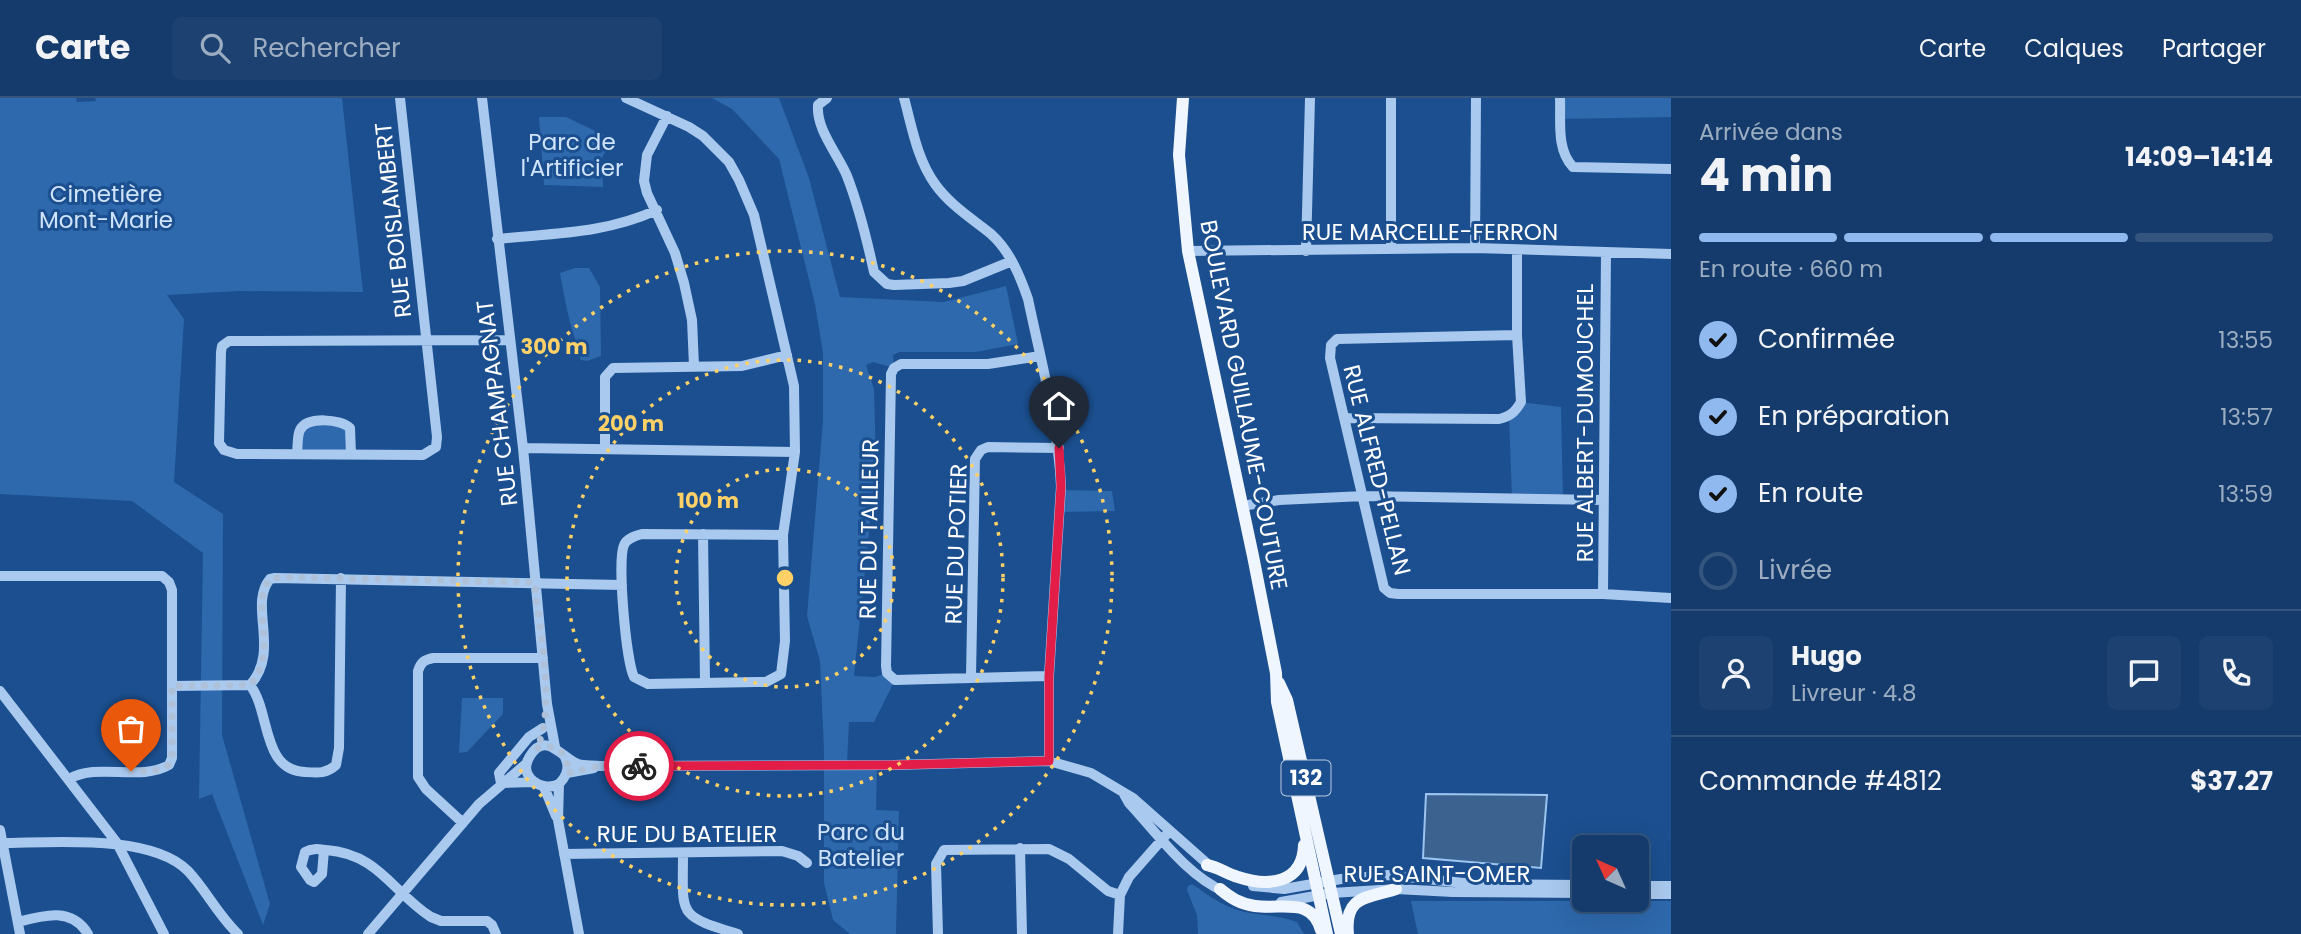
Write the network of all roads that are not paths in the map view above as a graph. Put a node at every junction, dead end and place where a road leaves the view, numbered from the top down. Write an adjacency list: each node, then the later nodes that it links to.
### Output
1 (400, 98): 24 (street, RUE BOISLAMBERT)
2 (482, 98): 14 (street, RUE CHAMPAGNAT)
3 (626, 98): 11 (street)
4 (827, 98): 22 (street)
5 (904, 98): 22 (street)
6 (1183, 98): 17 (main road, BOULEVARD GUILLAUME-COUTURE / 132)
7 (1310, 98): 18 (street)
8 (1391, 98): 16 (street)
9 (1476, 98): 15 (street)
10 (1560, 98): 12 (street)
11 (667, 116): 13 (street); 26 (street)
12 (1671, 169)
13 (657, 210): 14 (street); 28 (street)
14 (498, 239): 25 (street, RUE CHAMPAGNAT)
15 (1475, 248): 16 (street, RUE MARCELLE-FERRON); 19 (street, RUE MARCELLE-FERRON)
16 (1391, 249): 18 (street, RUE MARCELLE-FERRON)
17 (1188, 251): 18 (street, RUE MARCELLE-FERRON); 38 (main road, BOULEVARD GUILLAUME-COUTURE / 132)
18 (1306, 251)
19 (1517, 251): 20 (street, RUE MARCELLE-FERRON); 23 (street)
20 (1606, 253): 21 (street, RUE MARCELLE-FERRON); 37 (street, RUE ALBERT-DUMOUCHEL)
21 (1671, 254)
22 (1012, 261): 27 (street)
23 (1517, 335): 29 (street); 29 (street, RUE ALFRED-PELLAN)
24 (425, 339): 25 (street); 34 (street); 35 (street, RUE BOISLAMBERT)
25 (509, 340): 30 (street, RUE CHAMPAGNAT)
26 (787, 355): 28 (street); 33 (street)
27 (1040, 356): 31 (street); 49 (street, RUE DU TAILLEUR)
28 (694, 366): 32 (street)
29 (1345, 418): 36 (street, RUE ALFRED-PELLAN)
30 (523, 448): 32 (street); 43 (street, RUE CHAMPAGNAT)
31 (1059, 448): 48 (street); 49 (street, RUE DU POTIER)
32 (605, 449): 33 (street)
33 (795, 452): 40 (street)
34 (297, 453): 35 (street); 35 (street)
35 (351, 454)
36 (1364, 496): 37 (street); 38 (street); 45 (street, RUE ALFRED-PELLAN)
37 (1604, 500): 45 (street, RUE ALBERT-DUMOUCHEL)
38 (1242, 506): 50 (main road, BOULEVARD GUILLAUME-COUTURE / 132)
39 (703, 534): 40 (street); 44 (street); 51 (street)
40 (783, 535): 51 (street)
41 (0, 576): 53 (street)
42 (341, 578): 43 (street); 52 (street); 52 (street)
43 (534, 582): 44 (street); 47 (street, RUE CHAMPAGNAT)
44 (622, 585): 51 (street)
45 (1603, 594): 46 (street, RUE ALFRED-PELLAN)
46 (1671, 598)
47 (542, 658): 55 (street, RUE CHAMPAGNAT); 71 (street)
48 (1049, 676): 49 (street, RUE DU TAILLEUR); 60 (street)
49 (971, 677)
50 (1276, 677): 69 (main road, BOULEVARD GUILLAUME-COUTURE / 132); 87 (main road, BOULEVARD GUILLAUME-COUTURE / 132)
51 (705, 681)
52 (250, 685): 53 (street)
53 (172, 686): 64 (street)
54 (0, 691): 64 (street)
55 (547, 704): 56 (street, RUE CHAMPAGNAT); 57 (street, RUE CHAMPAGNAT)
56 (543, 728): 58 (street, RUE CHAMPAGNAT); 66 (street)
57 (555, 747): 58 (street); 59 (street)
58 (536, 749): 61 (street)
59 (564, 755): 62 (street, RUE SAINT-OMER); 63 (street)
60 (1049, 761): 62 (street, RUE SAINT-OMER); 73 (street, RUE SAINT-OMER)
61 (527, 763): 65 (street); 66 (street)
62 (600, 766): 63 (street, RUE SAINT-OMER)
63 (567, 773): 67 (street)
64 (69, 779): 75 (street)
65 (533, 782): 66 (street); 68 (street)
66 (501, 783): 71 (street)
67 (559, 784): 68 (street); 70 (street)
68 (544, 788): 70 (street)
69 (1301, 817): 82 (main road); 87 (main road, BOULEVARD GUILLAUME-COUTURE / 132)
70 (558, 820): 79 (street)
71 (463, 823): 90 (street)
72 (0, 830): 74 (street)
73 (1166, 835): 82 (street, RUE SAINT-OMER); 88 (street, RUE SAINT-OMER); 94 (street)
74 (1, 843): 75 (street); 95 (street)
75 (117, 843): 80 (street); 83 (street)
76 (1020, 848): 94 (street); 104 (street); 105 (street)
77 (324, 850): 90 (street)
78 (683, 853): 79 (street, RUE DU BATELIER); 81 (street, RUE DU BATELIER); 103 (street)
79 (564, 854): 102 (street)
80 (164, 856): 83 (street); 99 (street)
81 (807, 863)
82 (1207, 865): 87 (street, RUE SAINT-OMER)
83 (136, 875): 98 (street)
84 (1572, 885): 87 (street, RUE SAINT-OMER)
85 (1649, 886): 86 (street)
86 (1671, 886)
87 (1324, 888): 88 (street, RUE SAINT-OMER); 89 (street, RUE SAINT-OMER); 107 (main road, BOULEVARD GUILLAUME-COUTURE / 132); 108 (main road, BOULEVARD GUILLAUME-COUTURE / 132)
88 (1220, 889): 107 (main road)
89 (1396, 889): 91 (street, RUE SAINT-OMER); 109 (main road)
90 (404, 893): 100 (street); 101 (street)
91 (1572, 893)
92 (1649, 894): 93 (street)
93 (1671, 894)
94 (1120, 895): 106 (street)
95 (18, 922): 96 (street); 97 (street)
96 (20, 934)
97 (88, 934)
98 (164, 934)
99 (237, 934)
100 (368, 934)
101 (496, 934)
102 (579, 934)
103 (738, 934)
104 (938, 934)
105 (1021, 934)
106 (1118, 934)
107 (1325, 934)
108 (1341, 934)
109 (1348, 934)

